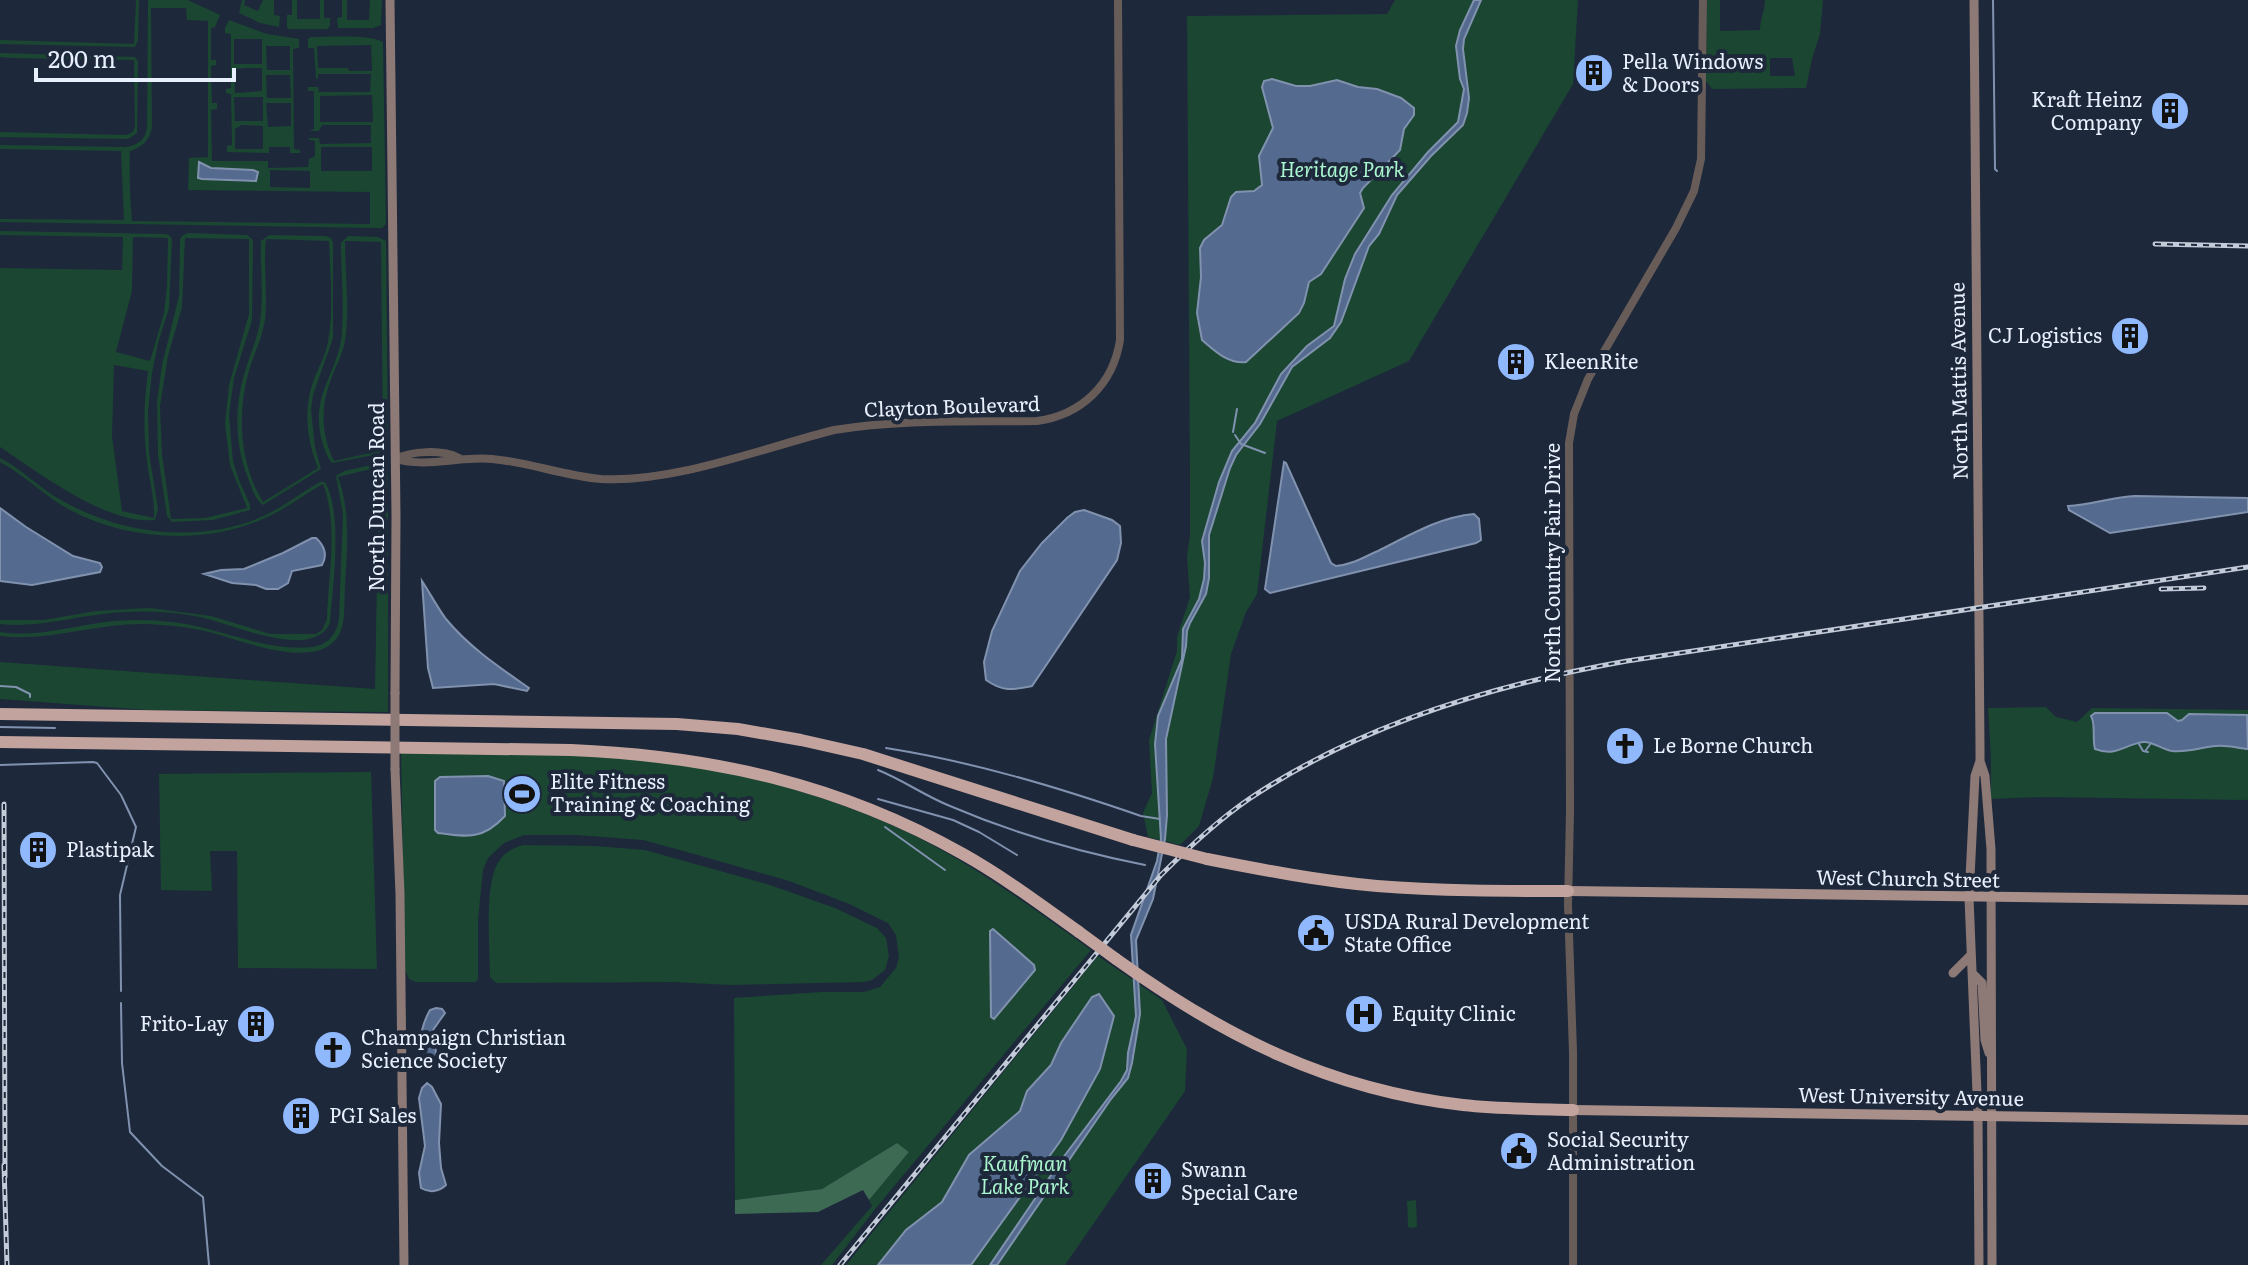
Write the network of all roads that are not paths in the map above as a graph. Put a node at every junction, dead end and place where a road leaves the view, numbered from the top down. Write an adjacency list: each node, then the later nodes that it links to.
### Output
1 (390, 0): 5 (main road, North Duncan Road)
2 (1118, 0): 5 (street, Clayton Boulevard)
3 (1703, 0): 11 (street, North Country Fair Drive)
4 (1974, 0): 10 (main road, North Mattis Avenue)
5 (395, 459): 23 (main road, North Duncan Road, bridge)
6 (0, 706): 8 (highway)
7 (0, 714): 8 (highway)
8 (52, 715): 11 (highway, bridge)
9 (0, 744): 19 (highway, bridge)
10 (1980, 761): 12 (main road, North Mattis Avenue); 13 (main road, North Mattis Avenue)
11 (1568, 891): 12 (main road, West Church Street); 19 (street, North Country Fair Drive)
12 (1969, 898): 13 (main road, West Church Street); 15 (main road, North Mattis Avenue)
13 (1992, 898): 14 (main road, West Church Street); 18 (main road, North Mattis Avenue)
14 (2248, 900)
15 (1971, 955): 16 (main road); 17 (main road, North Mattis Avenue)
16 (1953, 973)
17 (1972, 973): 18 (main road); 20 (main road, North Mattis Avenue)
18 (1993, 1068): 21 (main road, North Mattis Avenue)
19 (1573, 1110): 20 (main road, West University Avenue); 24 (street, North Country Fair Drive)
20 (1978, 1117): 21 (main road, West University Avenue); 25 (main road, North Mattis Avenue)
21 (1992, 1117): 22 (main road, West University Avenue); 26 (main road, North Mattis Avenue)
22 (2248, 1120)
23 (404, 1265)
24 (1573, 1265)
25 (1979, 1265)
26 (1992, 1265)

